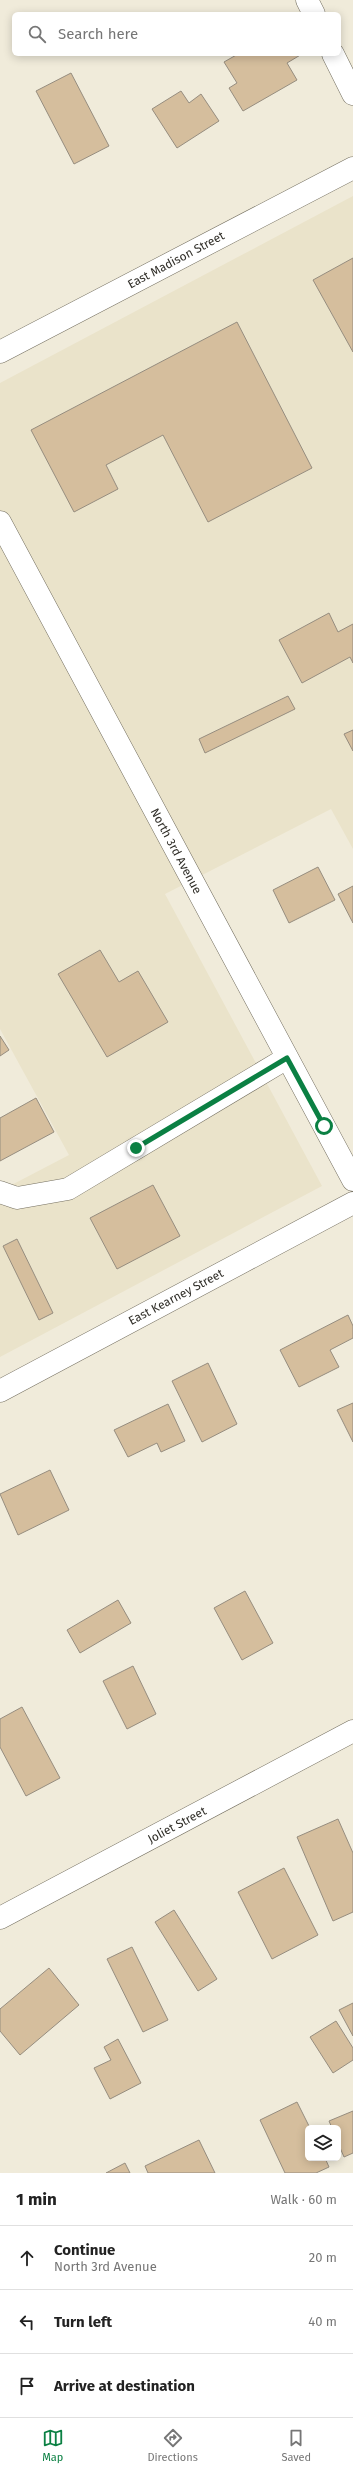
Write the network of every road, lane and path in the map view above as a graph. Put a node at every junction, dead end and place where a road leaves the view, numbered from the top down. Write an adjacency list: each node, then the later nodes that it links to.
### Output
1 (307, 0): 2 (street)
2 (313, 12)
3 (334, 56): 4 (street)
4 (353, 94)
5 (353, 168): 6 (street, East Madison Street)
6 (0, 352)
7 (0, 522): 8 (street, North 3rd Avenue)
8 (287, 1058): 9 (street, North 3rd Avenue); 10 (street)
9 (353, 1180)
10 (0, 1192)
11 (353, 1203): 12 (street, East Kearney Street)
12 (0, 1391)
13 (353, 1731): 14 (street, Joliet Street)
14 (0, 1918)

